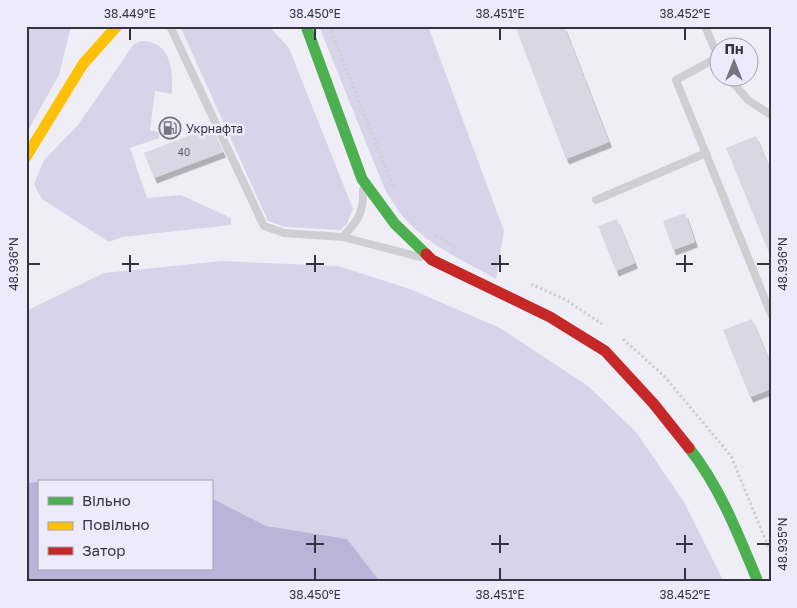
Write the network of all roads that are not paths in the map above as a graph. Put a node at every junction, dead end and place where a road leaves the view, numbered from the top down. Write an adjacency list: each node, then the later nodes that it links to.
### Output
1 (117, 26): 8 (main road)
2 (170, 26): 15 (lane)
3 (306, 26): 13 (main road)
4 (705, 26): 6 (lane)
5 (93, 34): 8 (main road)
6 (710, 38)
7 (710, 63): 11 (lane)
8 (83, 64): 12 (main road)
9 (738, 88): 10 (lane)
10 (771, 115)
11 (706, 153): 14 (lane); 17 (lane)
12 (26, 157)
13 (362, 179): 15 (lane); 16 (main road)
14 (596, 200)
15 (343, 237): 16 (lane)
16 (432, 260): 18 (main road)
17 (771, 314)
18 (758, 582)

